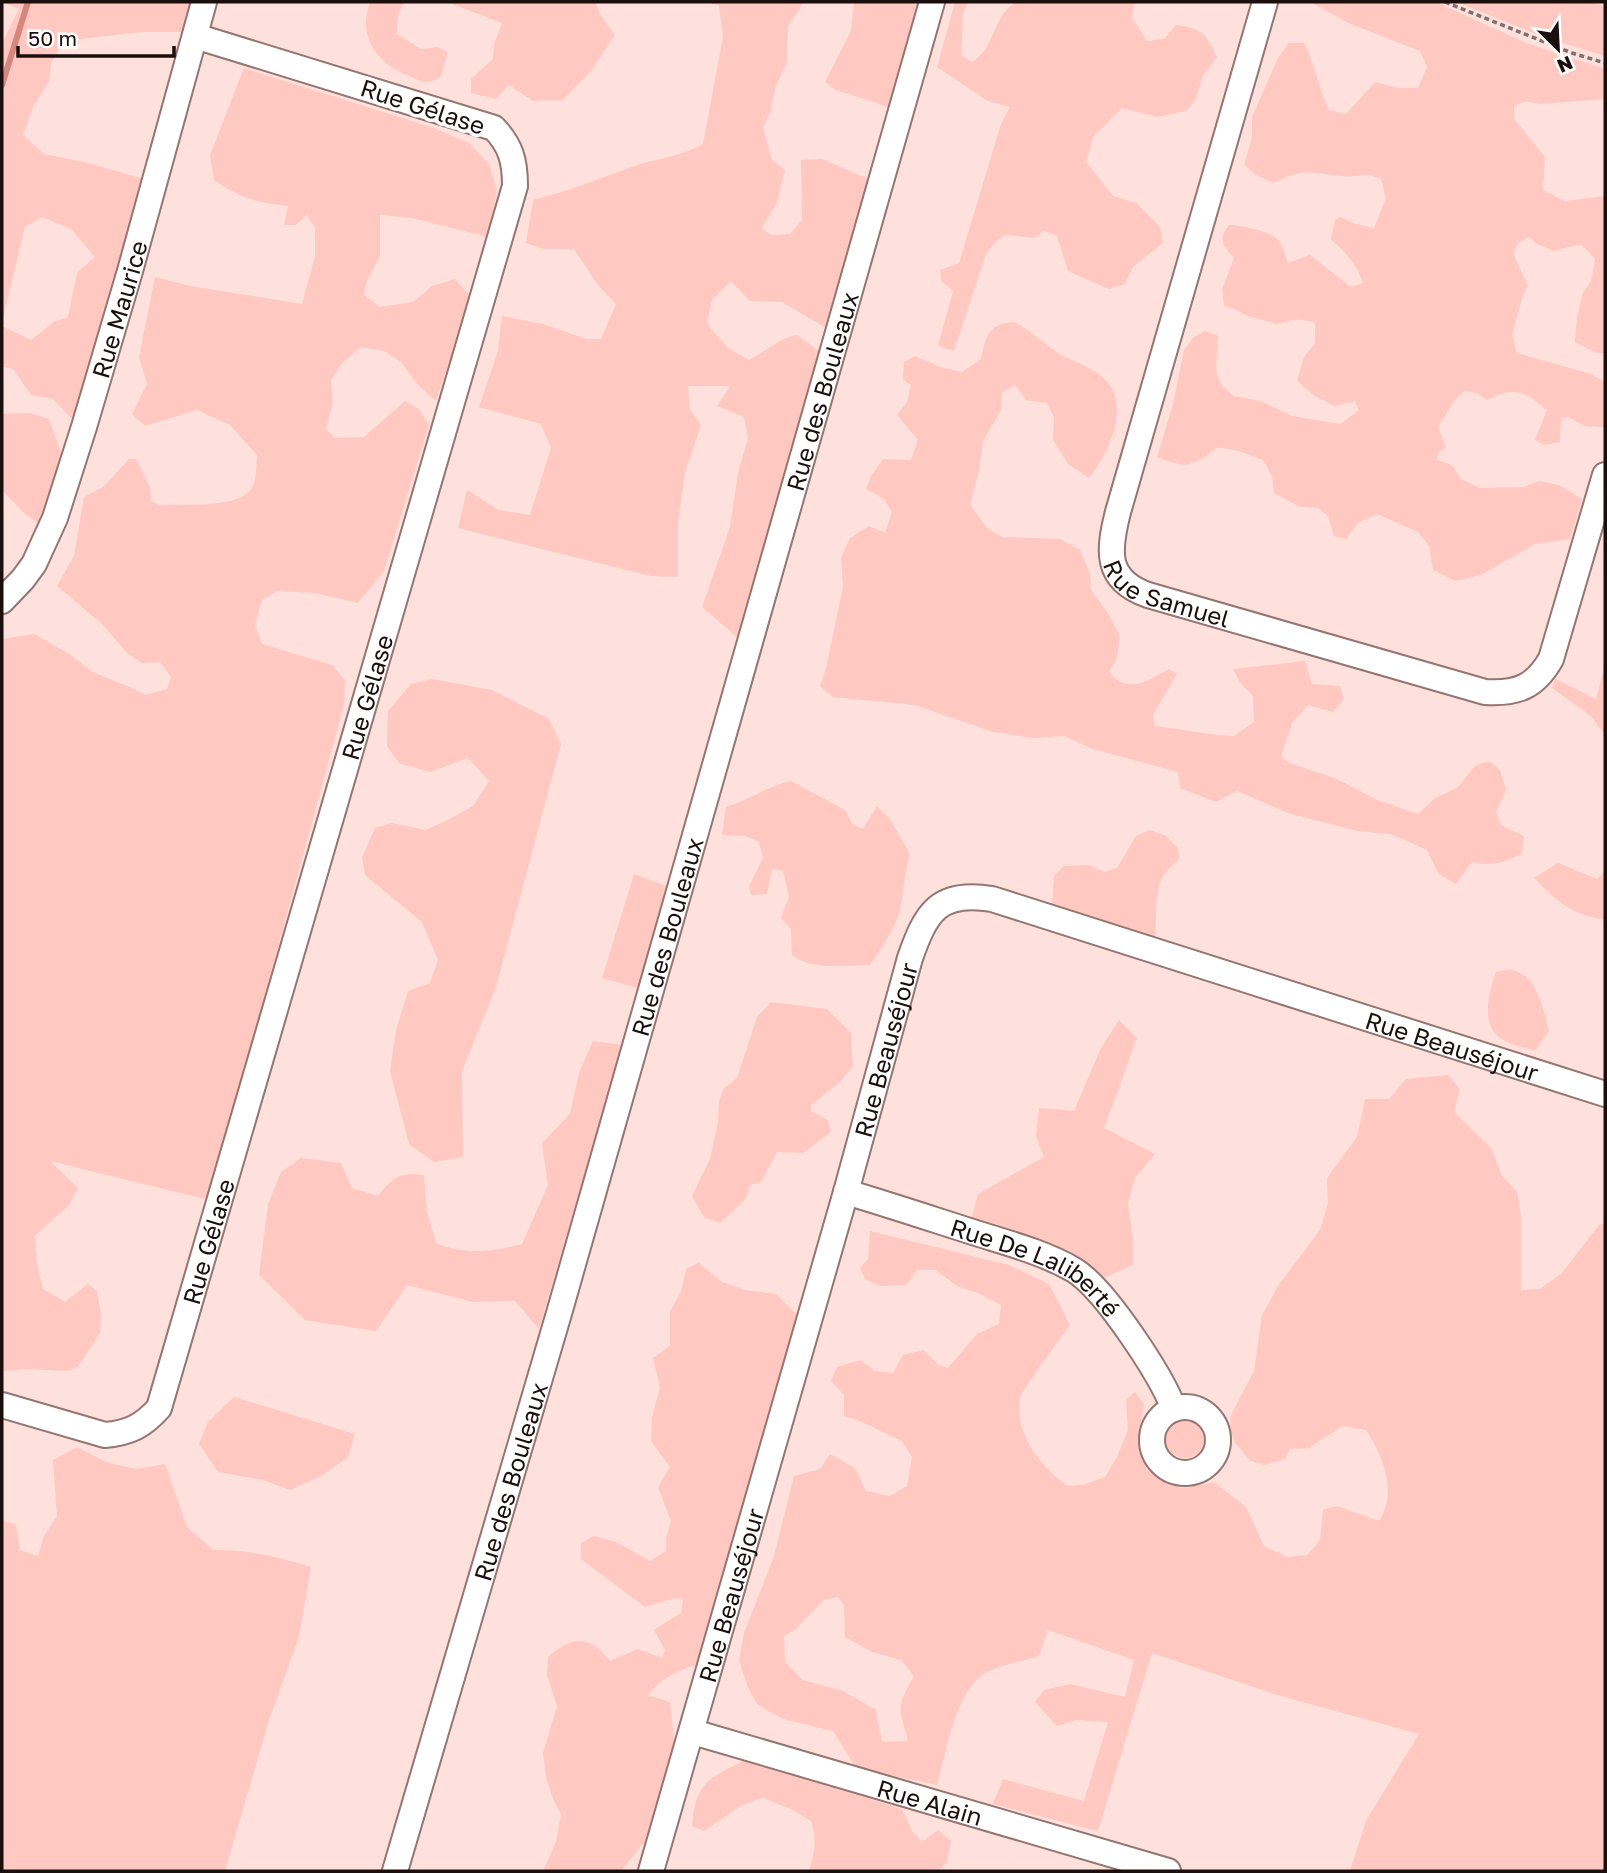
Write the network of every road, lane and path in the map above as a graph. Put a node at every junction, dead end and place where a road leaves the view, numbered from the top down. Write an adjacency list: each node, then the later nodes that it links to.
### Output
1 (204, 2): 5 (street, Rue Maurice)
2 (932, 2): 14 (street, Rue des Bouleaux)
3 (1265, 2): 7 (street, Rue Samuel)
4 (1445, 2): 6 (path)
5 (195, 36): 8 (street, Rue Maurice); 11 (street, Rue Gélase)
6 (1605, 63)
7 (1605, 475)
8 (2, 601)
9 (1605, 1094): 10 (street, Rue Beauséjour)
10 (846, 1192): 12 (street, Rue De Laliberté); 13 (street, Rue Beauséjour)
11 (2, 1405)
12 (1174, 1409)
13 (693, 1731): 15 (street, Rue Beauséjour); 16 (street, Rue Alain)
14 (395, 1871)
15 (651, 1871)
16 (1168, 1871)

